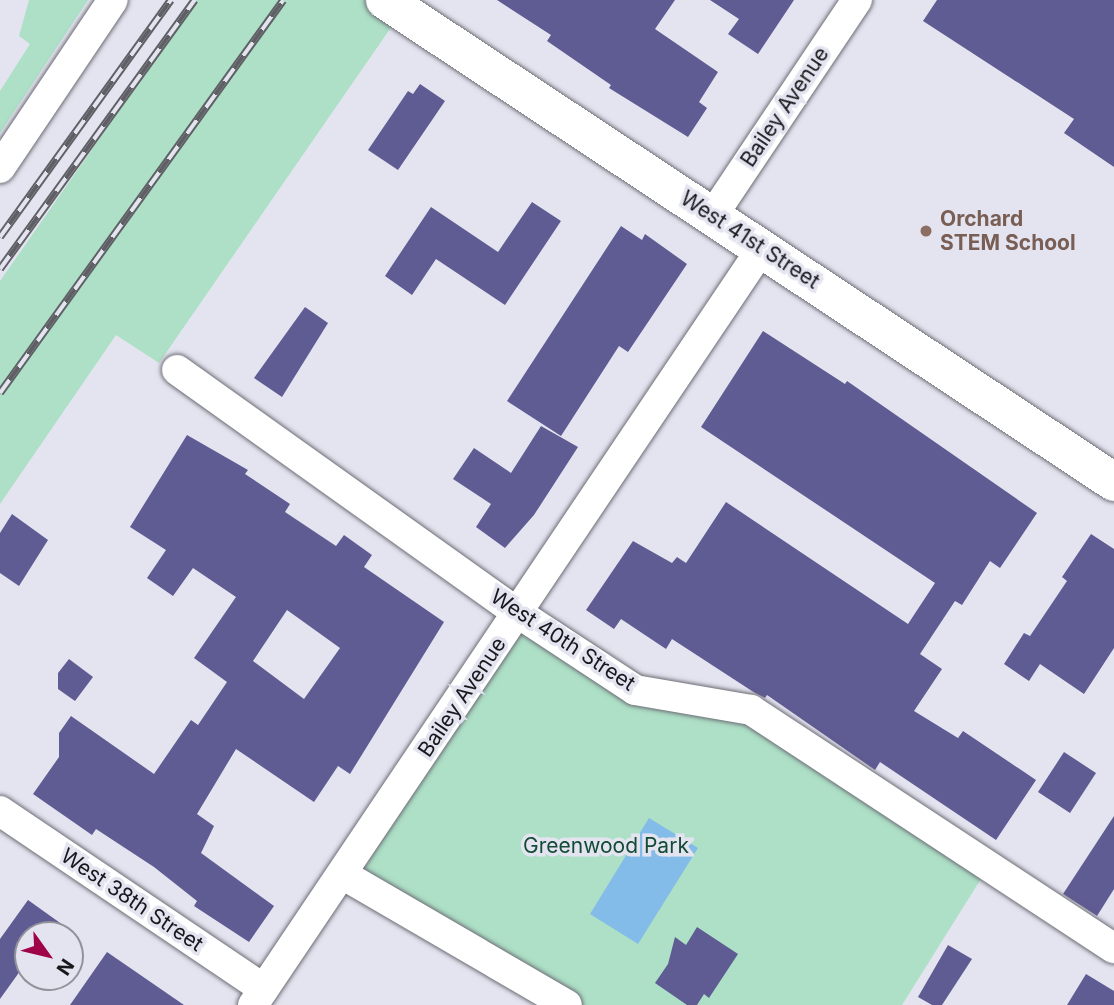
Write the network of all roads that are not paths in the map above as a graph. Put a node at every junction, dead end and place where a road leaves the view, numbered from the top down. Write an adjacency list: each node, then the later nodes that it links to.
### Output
1 (113, 0): 4 (street)
2 (857, 0): 5 (street, Bailey Avenue)
3 (387, 1): 5 (street, West 41st Street)
4 (0, 168)
5 (713, 215): 6 (street, West 41st Street)
6 (762, 248): 8 (street, West 41st Street); 9 (street, Bailey Avenue)
7 (177, 370): 9 (street, West 40th Street)
8 (1114, 482)
9 (518, 613): 11 (street, Bailey Avenue); 12 (street, West 40th Street)
10 (0, 811): 13 (street, West 38th Street)
11 (342, 874): 13 (street, Bailey Avenue); 14 (street)
12 (1114, 948)
13 (259, 997)
14 (567, 1005)

